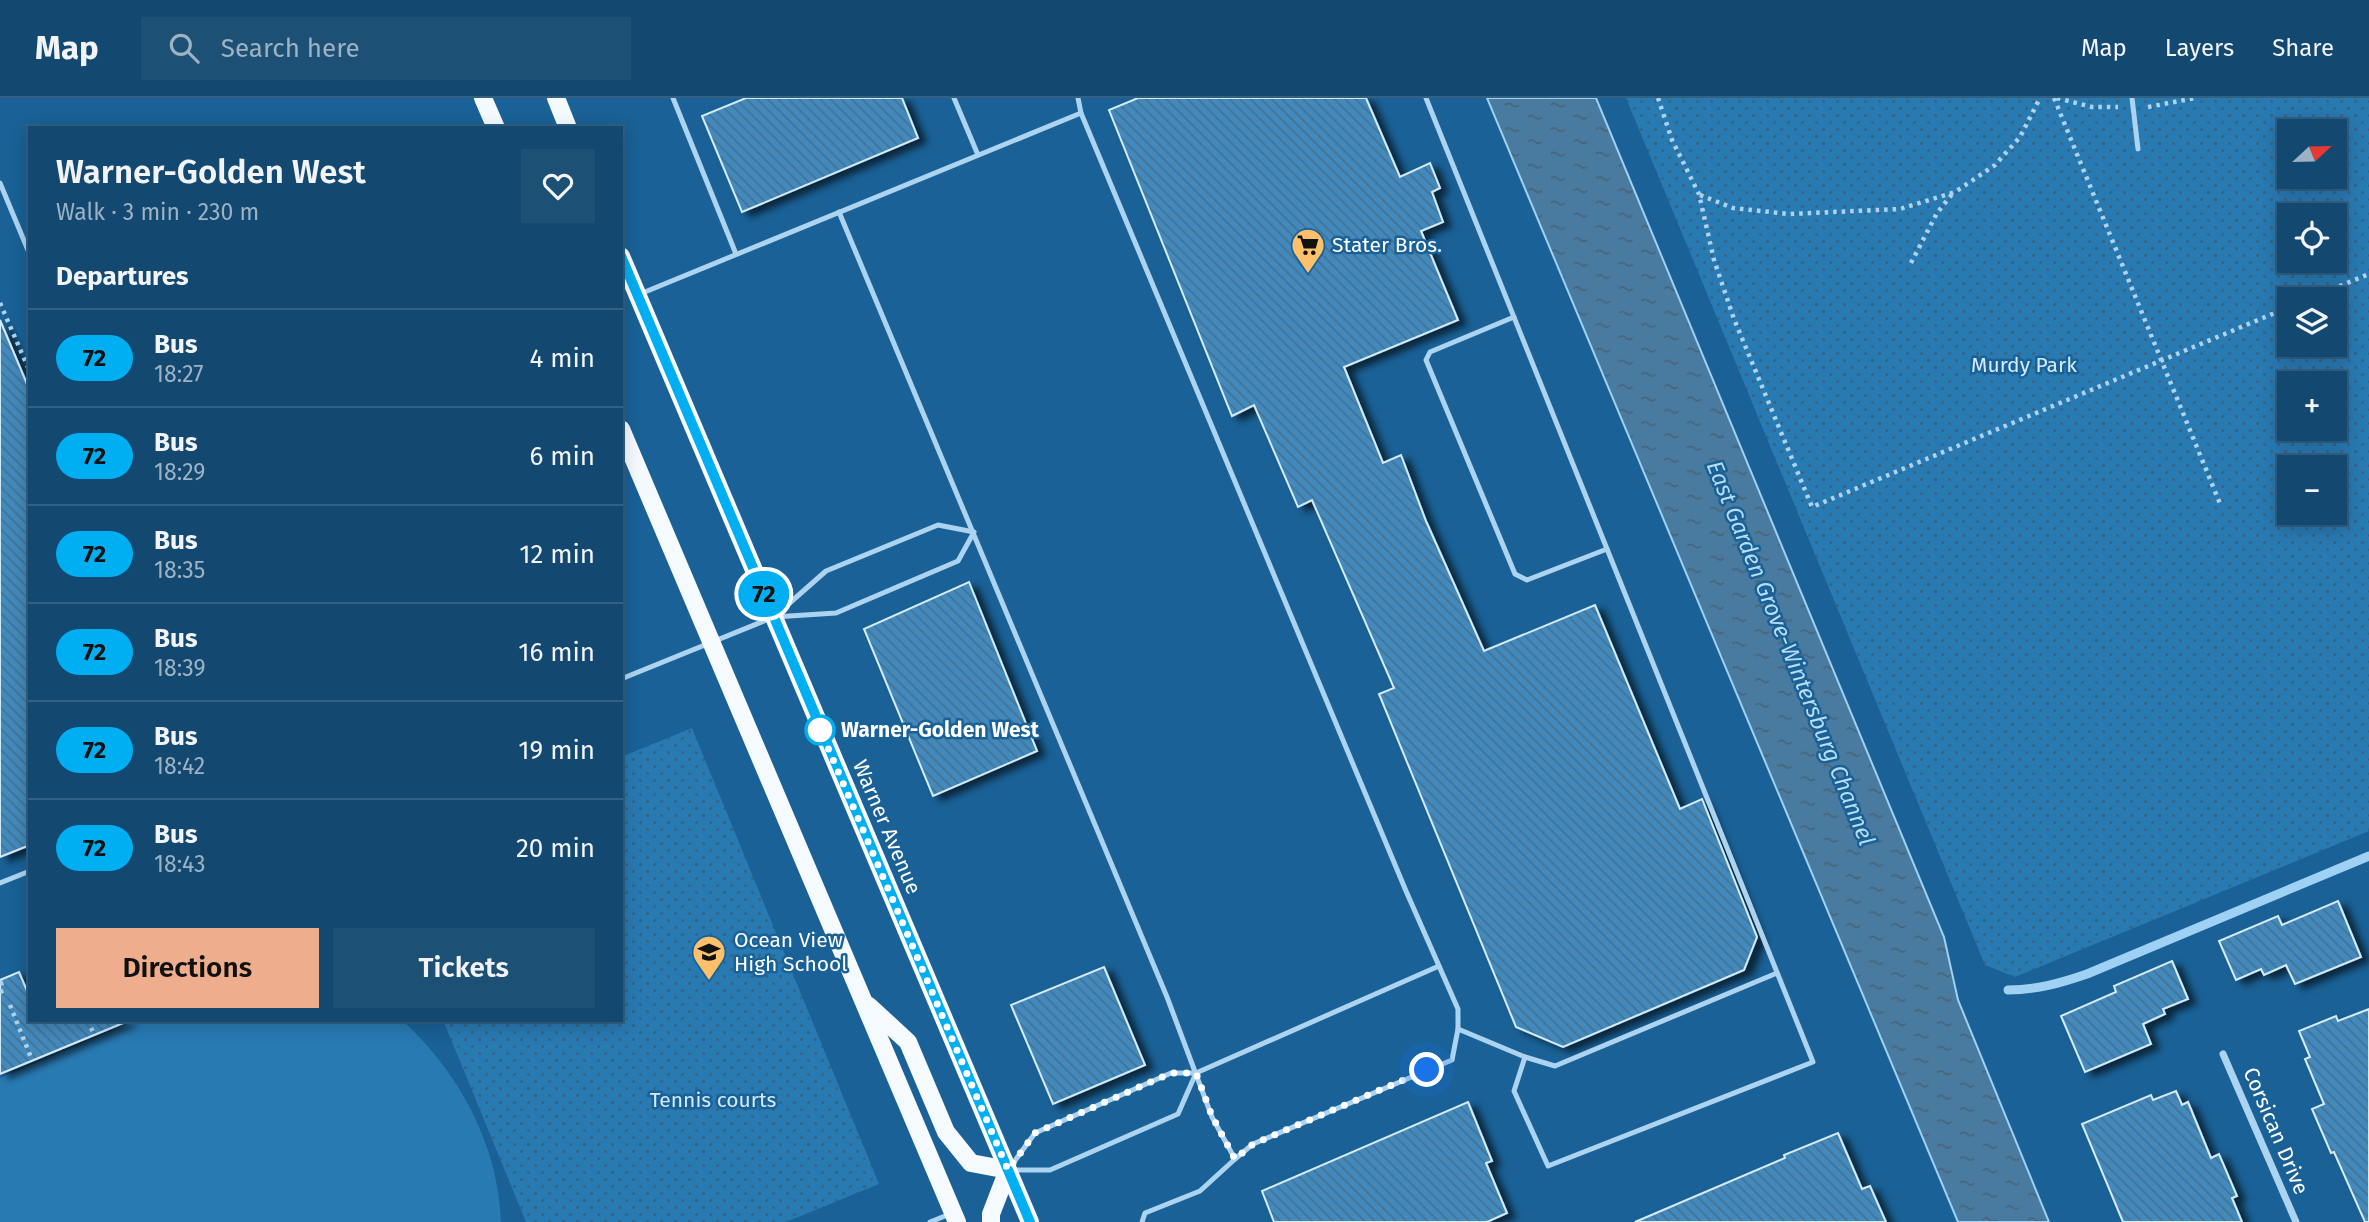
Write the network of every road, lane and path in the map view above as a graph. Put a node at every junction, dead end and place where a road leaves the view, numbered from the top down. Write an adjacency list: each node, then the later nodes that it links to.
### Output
1 (483, 98): 12 (main road)
2 (556, 98): 13 (main road)
3 (673, 98): 21 (lane)
4 (954, 98): 15 (lane)
5 (1078, 98): 11 (lane)
6 (1426, 98): 29 (lane)
7 (1658, 98): 18 (path)
8 (2040, 98): 17 (path)
9 (2054, 98): 30 (path)
10 (2132, 98): 14 (lane)
11 (1081, 113): 15 (lane); 41 (lane)
12 (495, 126)
13 (567, 126)
14 (2138, 149)
15 (978, 155): 19 (lane)
16 (0, 183): 20 (lane)
17 (1953, 192): 18 (path); 23 (path)
18 (1699, 194): 30 (path)
19 (839, 212): 21 (lane); 34 (lane)
20 (28, 250)
21 (736, 254): 26 (lane)
22 (623, 262): 26 (main road, Warner Avenue)
23 (1911, 263)
24 (2369, 274): 25 (path)
25 (2337, 287)
26 (637, 295): 36 (main road, Warner Avenue)
27 (0, 303): 31 (path)
28 (2277, 312): 30 (path)
29 (1514, 317): 35 (lane); 35 (lane)
30 (2162, 360): 33 (path)
31 (28, 367)
32 (623, 434): 37 (main road)
33 (2221, 506)
34 (974, 532): 36 (lane); 36 (lane); 53 (lane)
35 (1607, 548): 42 (lane)
36 (774, 617): 37 (lane); 55 (main road, Warner Avenue)
37 (711, 642): 38 (lane); 45 (main road)
38 (623, 678)
39 (28, 872): 40 (lane)
40 (0, 883)
41 (1439, 966): 48 (lane); 53 (lane)
42 (1777, 973): 51 (lane); 51 (lane)
43 (7, 989): 44 (path)
44 (0, 992)
45 (864, 1001): 55 (main road); 56 (main road)
46 (10, 1004): 52 (path)
47 (89, 1022): 49 (path)
48 (1458, 1029): 51 (lane); 54 (lane)
49 (94, 1035)
50 (2223, 1054): 61 (street, Corsican Drive)
51 (1525, 1057)
52 (33, 1060)
53 (1196, 1073): 54 (lane); 55 (lane); 55 (lane)
54 (1235, 1159): 60 (lane)
55 (1008, 1170): 58 (main road); 59 (main road, Warner Avenue)
56 (955, 1217): 57 (lane)
57 (930, 1222)
58 (991, 1222)
59 (1030, 1222)
60 (1142, 1222)
61 (2296, 1222)

